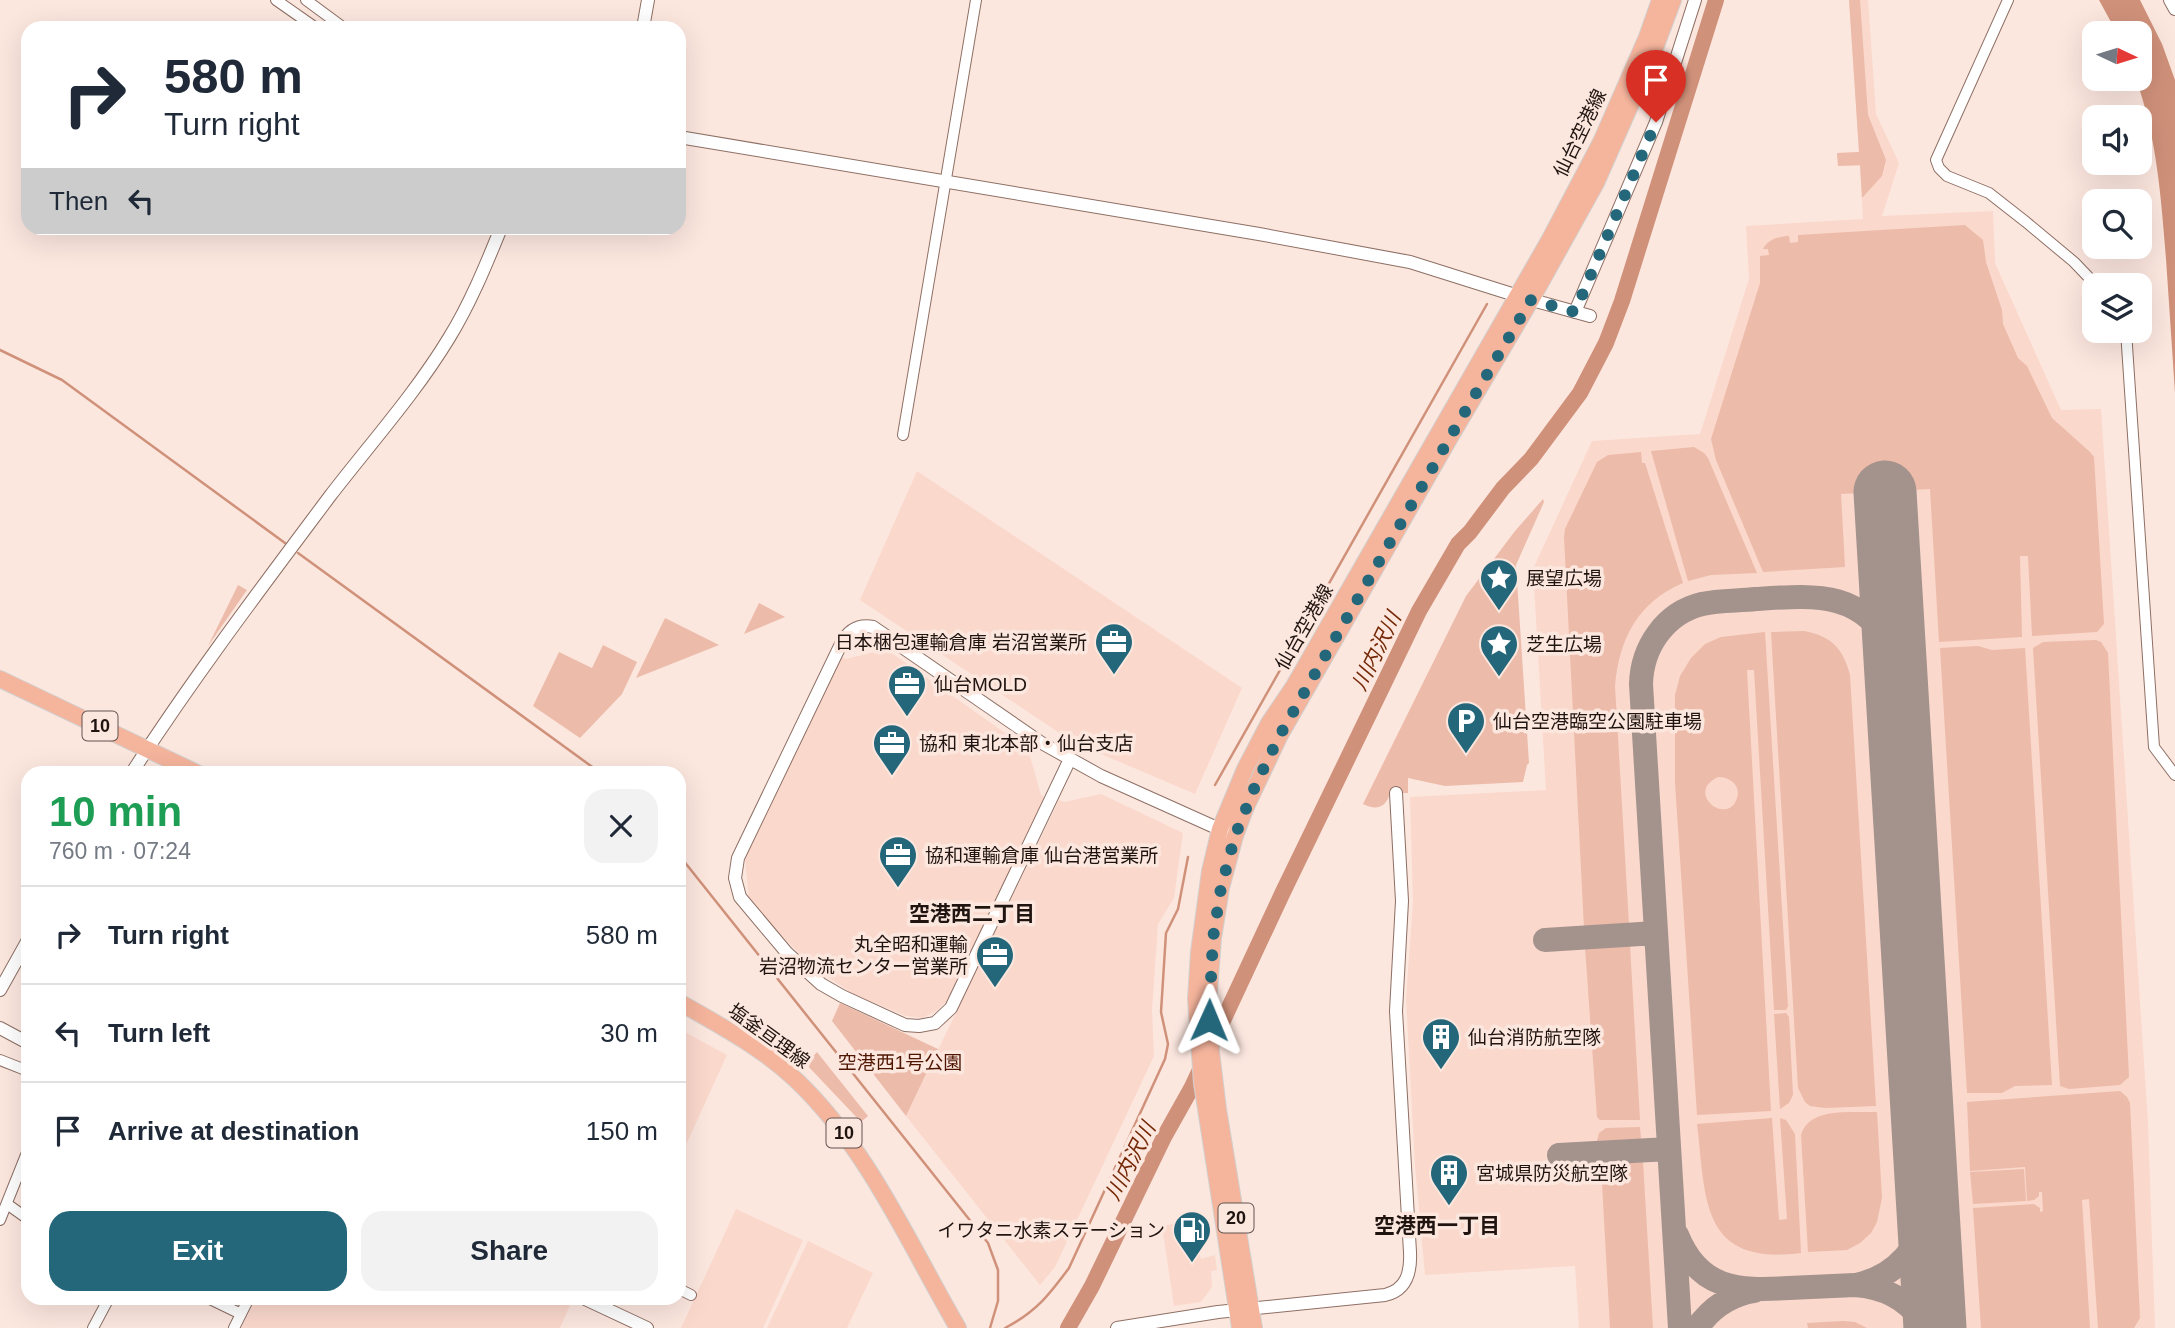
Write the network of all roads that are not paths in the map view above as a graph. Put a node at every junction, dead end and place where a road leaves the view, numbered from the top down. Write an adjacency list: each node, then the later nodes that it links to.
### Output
1 (276, 0): 13 (street)
2 (306, 0): 12 (street)
3 (328, 0): 12 (street)
4 (648, 0): 15 (street)
5 (976, 0): 17 (street)
6 (1660, 0): 20 (main road, 仙台空港線 / 20)
7 (1672, 0): 20 (main road, 仙台空港線 / 20)
8 (1695, 0): 21 (street)
9 (2008, 0): 19 (street)
10 (2170, 0): 11 (street)
11 (2175, 9)
12 (324, 13): 14 (street)
13 (306, 21)
14 (335, 21)
15 (644, 21)
16 (686, 138): 17 (street)
17 (946, 180): 20 (street); 24 (street)
18 (497, 235): 26 (street)
19 (2085, 273)
20 (1525, 298): 21 (street); 32 (main road, 仙台空港線 / 20)
21 (1575, 312): 22 (street)
22 (1590, 316)
23 (2127, 343): 30 (street)
24 (903, 435)
25 (0, 679): 26 (main road, 10)
26 (147, 749): 28 (street); 29 (main road, 10)
27 (1070, 759): 27 (street); 32 (street)
28 (136, 766)
29 (182, 766)
30 (2175, 775)
31 (1396, 793): 50 (street)
32 (1228, 832): 50 (main road, 仙台空港線 / 20); 50 (main road, 仙台空港線 / 20)
33 (21, 952): 34 (street)
34 (0, 990)
35 (686, 1006): 52 (main road, 塩釜亘理線 / 10)
36 (0, 1028): 37 (street)
37 (21, 1039)
38 (0, 1060): 39 (street)
39 (21, 1069)
40 (21, 1168): 41 (street)
41 (7, 1204): 42 (street); 43 (street)
42 (21, 1214)
43 (0, 1220)
44 (686, 1292): 45 (street)
45 (691, 1295)
46 (105, 1305): 53 (street)
47 (222, 1305): 51 (street)
48 (246, 1305): 51 (street)
49 (607, 1305): 55 (street)
50 (1244, 1309): 56 (street); 57 (main road, 仙台空港線 / 20); 58 (main road, 仙台空港線 / 20)
51 (241, 1314): 54 (street)
52 (955, 1322)
53 (93, 1328)
54 (234, 1328)
55 (647, 1328)
56 (1117, 1328)
57 (1240, 1328)
58 (1254, 1328)

